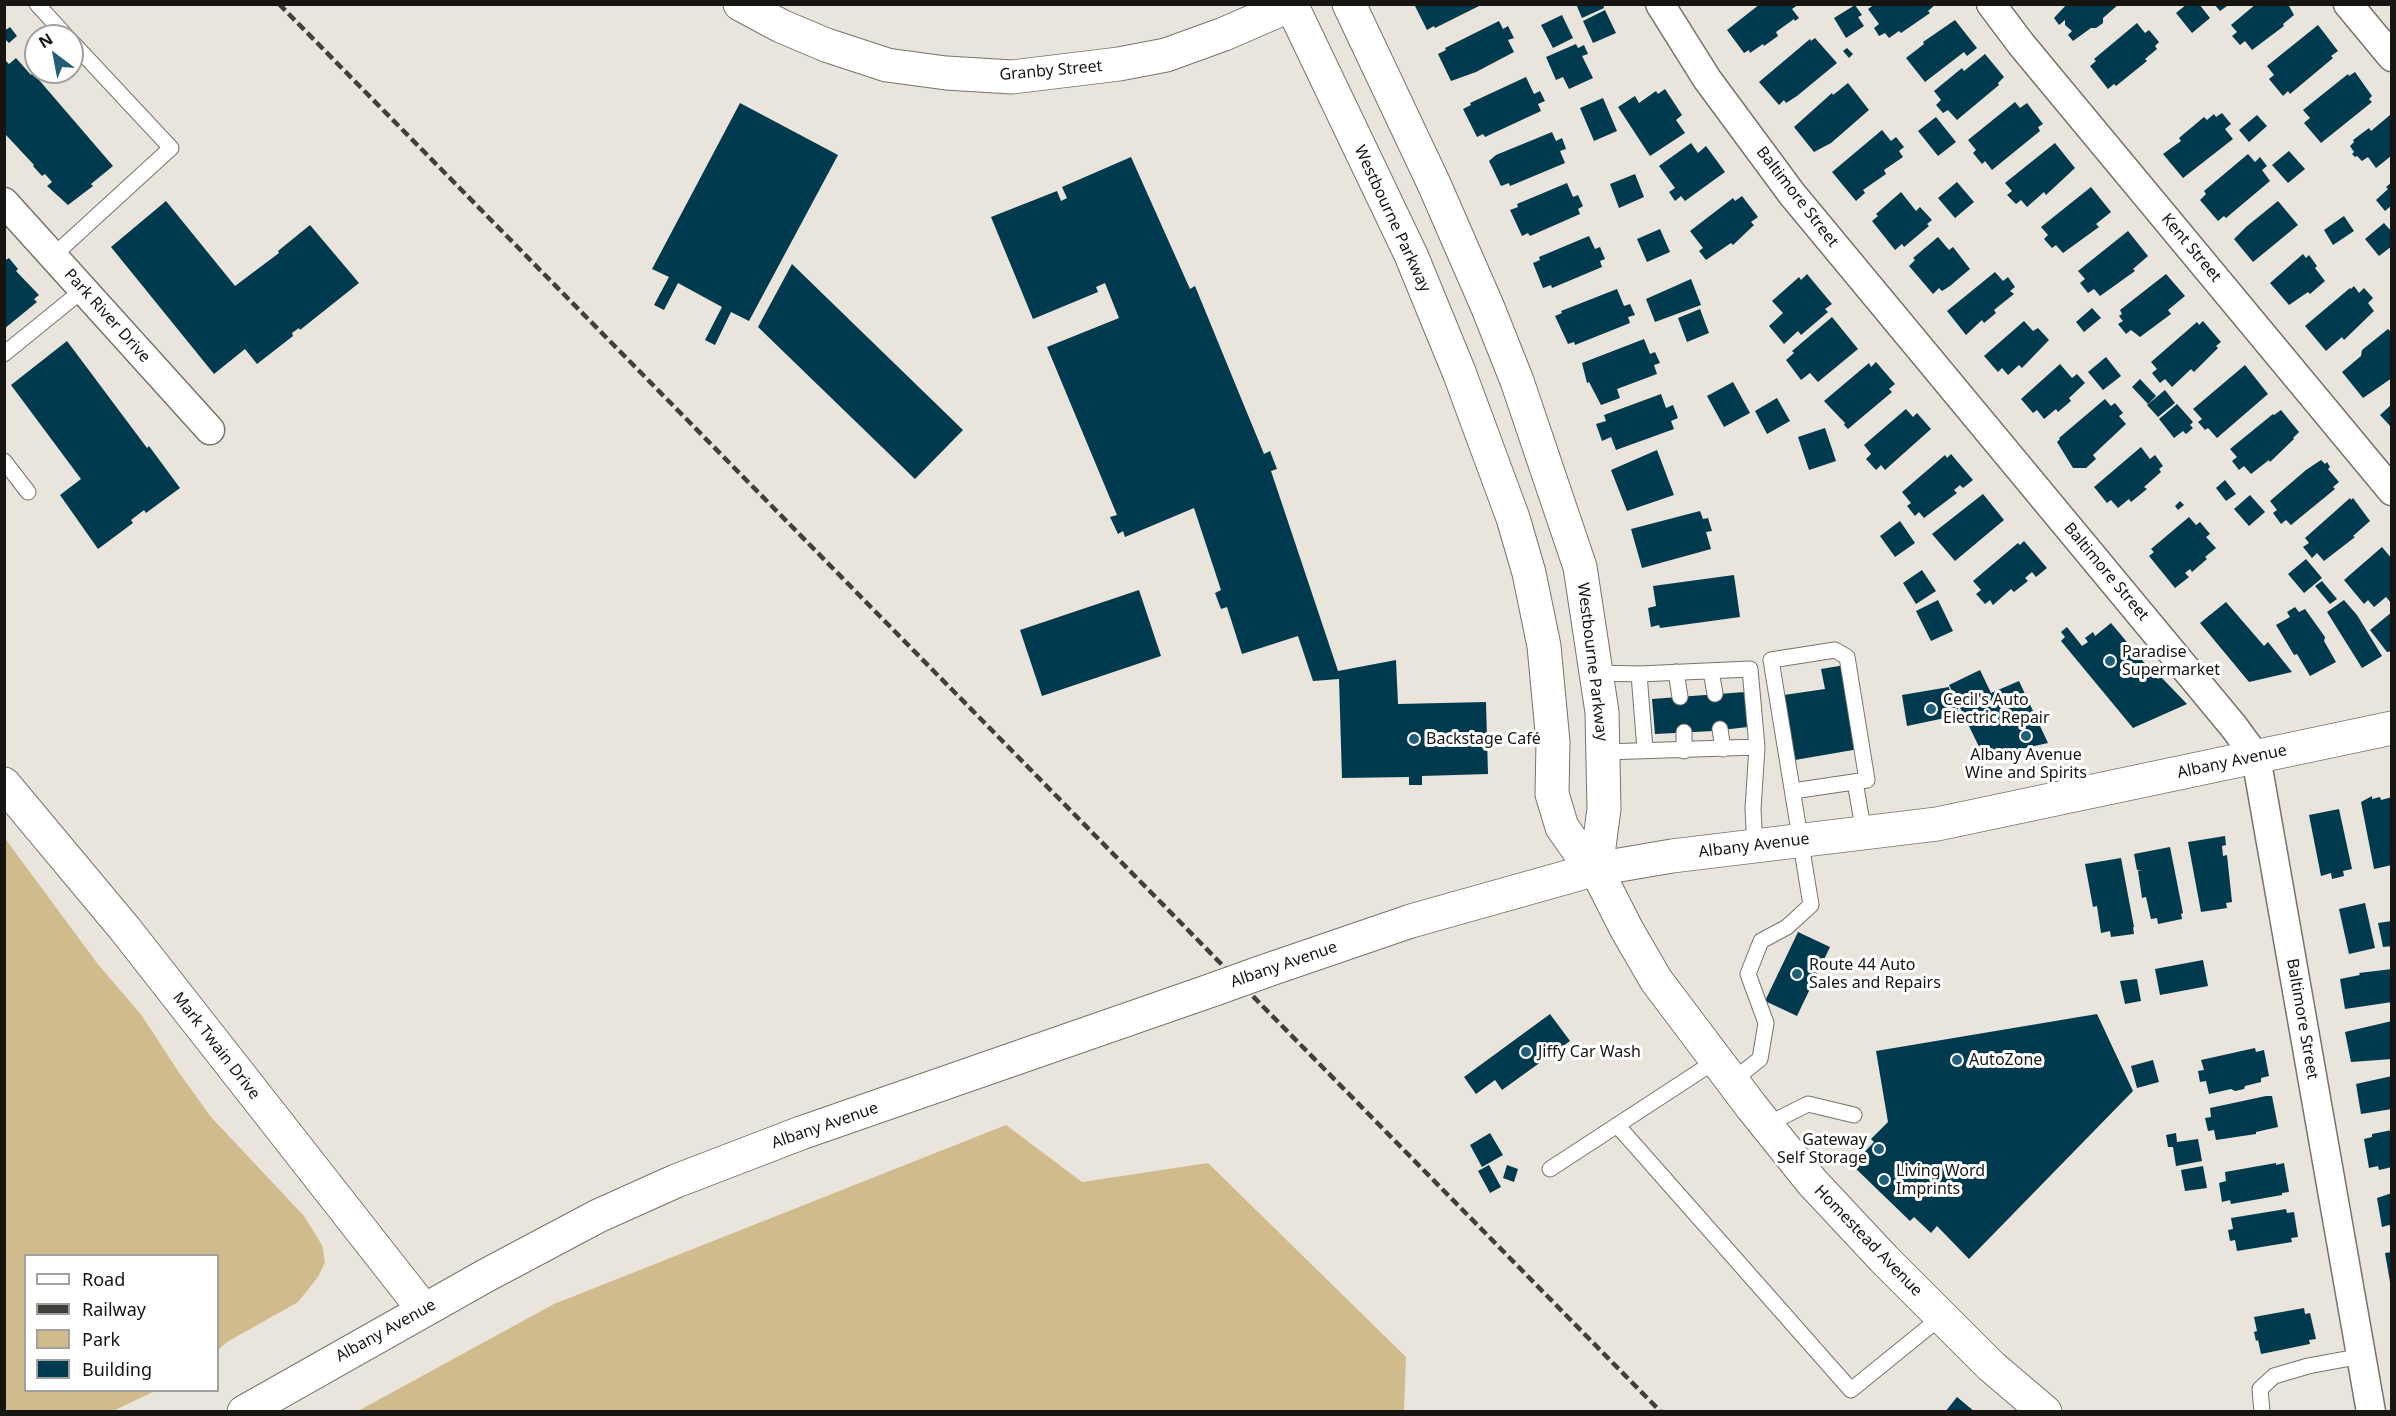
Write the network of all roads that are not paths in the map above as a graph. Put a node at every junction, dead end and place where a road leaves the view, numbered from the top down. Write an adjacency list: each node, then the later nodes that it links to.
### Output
1 (37, 4): 8 (lane)
2 (740, 4): 7 (main road, Granby Street)
3 (1349, 4): 15 (main road, Westbourne Parkway)
4 (1660, 4): 35 (street, Baltimore Street)
5 (1991, 4): 19 (street, Kent Street)
6 (2348, 4): 10 (street)
7 (1292, 5): 16 (main road, Westbourne Parkway)
8 (55, 24)
9 (84, 55): 12 (lane)
10 (2391, 57)
11 (4, 202): 12 (street, Park River Drive)
12 (53, 256): 13 (street, Park River Drive)
13 (84, 289): 14 (lane); 17 (street, Park River Drive)
14 (4, 354)
15 (1517, 381): 16 (main road); 23 (main road, Westbourne Parkway)
16 (1468, 395): 42 (main road, Westbourne Parkway)
17 (210, 430)
18 (4, 461): 20 (lane)
19 (2391, 490)
20 (28, 492)
21 (1711, 671): 22 (lane); 25 (lane); 30 (lane)
22 (1676, 672): 24 (lane); 26 (lane)
23 (1597, 674): 24 (lane); 34 (main road, Westbourne Parkway)
24 (1639, 674): 32 (lane)
25 (1715, 694)
26 (1680, 697)
27 (1720, 729): 31 (lane)
28 (2391, 729): 35 (main road, Albany Avenue)
29 (1684, 732): 33 (lane)
30 (1757, 747): 31 (lane); 41 (lane)
31 (1724, 749): 33 (lane)
32 (1645, 750): 33 (lane); 34 (lane)
33 (1684, 751)
34 (1604, 752): 42 (main road, Westbourne Parkway)
35 (2256, 757): 39 (main road, Albany Avenue); 50 (street, Baltimore Street)
36 (1855, 782): 38 (lane); 38 (lane); 39 (lane)
37 (4, 784): 48 (main road, Mark Twain Drive)
38 (1793, 791): 40 (lane)
39 (1864, 833): 40 (main road, Albany Avenue)
40 (1802, 841): 41 (main road, Albany Avenue); 43 (lane)
41 (1755, 846): 42 (main road, Albany Avenue)
42 (1596, 869): 43 (main road, Homestead Avenue); 48 (main road, Albany Avenue, bridge)
43 (1725, 1071): 45 (lane); 46 (main road, Homestead Avenue)
44 (1854, 1115): 46 (lane)
45 (1617, 1125): 47 (lane); 49 (lane)
46 (1766, 1125): 49 (main road, Homestead Avenue)
47 (1550, 1168)
48 (424, 1310): 51 (main road, Albany Avenue)
49 (1941, 1317): 52 (main road, Homestead Avenue)
50 (2362, 1356): 53 (lane); 54 (street, Baltimore Street)
51 (244, 1412)
52 (2045, 1412)
53 (2262, 1412)
54 (2372, 1412)

